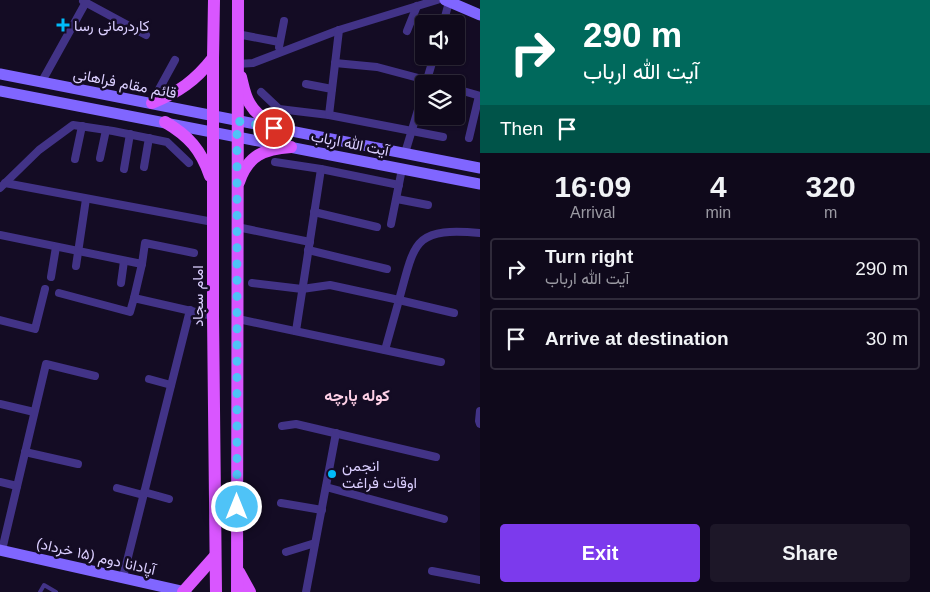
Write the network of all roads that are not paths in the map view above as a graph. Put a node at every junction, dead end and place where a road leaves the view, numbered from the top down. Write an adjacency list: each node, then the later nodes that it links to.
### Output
1 (214, 0): 17 (main road, امام سجاد)
2 (238, 0): 13 (main road)
3 (437, 0): 7 (street)
4 (83, 1): 14 (street); 23 (street)
5 (447, 1): 6 (main road); 8 (street)
6 (462, 3): 9 (main road)
7 (416, 6): 11 (street); 12 (street)
8 (445, 15)
9 (480, 15)
10 (284, 21): 15 (street)
11 (339, 30): 16 (street); 19 (street)
12 (407, 31)
13 (237, 34): 15 (street); 20 (main road)
14 (146, 35)
15 (280, 42): 16 (street)
16 (278, 54): 20 (street)
17 (213, 58): 30 (main road); 32 (main road, امام سجاد)
18 (175, 60): 30 (street)
19 (335, 63): 22 (street); 25 (street)
20 (237, 64): 34 (main road); 40 (main road)
21 (0, 74): 23 (main road, قائم مقام فراهانی)
22 (415, 79)
23 (42, 83): 30 (main road, قائم مقام فراهانی)
24 (306, 84): 25 (street)
25 (332, 89): 31 (street)
26 (0, 91): 33 (main road, قائم مقام فراهانی)
27 (261, 92): 31 (street)
28 (465, 92): 29 (street)
29 (479, 96): 46 (street)
30 (147, 102): 32 (main road, قائم مقام فراهانی); 33 (main road)
31 (329, 115): 41 (street)
32 (214, 116): 34 (main road, قائم مقام فراهانی); 39 (main road, امام سجاد)
33 (139, 117): 36 (main road, قائم مقام فراهانی)
34 (241, 121): 40 (main road, آیت الله ارباب); 43 (main road)
35 (415, 121): 41 (street)
36 (165, 122): 39 (main road, قائم مقام فراهانی); 63 (main road)
37 (82, 126): 38 (street); 51 (street); 61 (street)
38 (106, 130): 42 (street); 49 (street)
39 (214, 131): 43 (main road, آیت الله ارباب); 63 (main road, امام سجاد)
40 (289, 131): 48 (main road, آیت الله ارباب)
41 (412, 131): 44 (street); 48 (street)
42 (130, 134): 45 (street); 56 (street)
43 (237, 136): 47 (main road, آیت الله ارباب); 64 (main road)
44 (443, 137)
45 (149, 138): 53 (street); 54 (street)
46 (470, 138)
47 (292, 147): 58 (main road, آیت الله ارباب); 64 (main road)
48 (406, 154): 50 (main road, آیت الله ارباب)
49 (100, 158)
50 (426, 158): 55 (main road, آیت الله ارباب); 59 (main road)
51 (75, 159)
52 (275, 162): 57 (street)
53 (189, 163)
54 (144, 167)
55 (480, 168)
56 (124, 169)
57 (320, 169): 62 (street); 68 (street)
58 (402, 169): 59 (main road, آیت الله ارباب); 62 (street)
59 (423, 173): 60 (main road, آیت الله ارباب)
60 (480, 184)
61 (3, 185): 65 (street)
62 (399, 185): 66 (street)
63 (213, 186): 69 (main road, امام سجاد)
64 (237, 189): 71 (main road)
65 (86, 199): 69 (street); 77 (street)
66 (397, 199): 67 (street); 70 (street)
67 (428, 205)
68 (314, 212): 72 (street); 76 (street)
69 (213, 222): 93 (main road, امام سجاد)
70 (391, 224)
71 (238, 227): 76 (street); 94 (main road)
72 (377, 227)
73 (480, 233): 90 (street)
74 (0, 235): 75 (street)
75 (56, 246): 77 (street); 83 (street)
76 (309, 246): 82 (street); 87 (street)
77 (78, 251): 79 (street); 81 (street)
78 (194, 253): 80 (street)
79 (124, 260): 80 (street); 84 (street)
80 (142, 264): 89 (street)
81 (76, 266)
82 (387, 269)
83 (50, 277)
84 (121, 283)
85 (252, 283): 87 (street)
86 (45, 289): 95 (street)
87 (302, 289): 90 (street); 96 (street)
88 (59, 293): 89 (street)
89 (134, 298): 91 (street)
90 (399, 300): 92 (street); 97 (street)
91 (190, 310): 93 (street); 101 (street)
92 (454, 313)
93 (213, 316): 108 (main road, امام سجاد)
94 (238, 319): 96 (street); 109 (main road)
95 (0, 320)
96 (296, 331): 97 (street)
97 (385, 350): 98 (street)
98 (441, 362)
99 (95, 376): 104 (street)
100 (149, 379): 101 (street)
101 (171, 385): 117 (street)
102 (0, 404): 104 (street)
103 (480, 411): 105 (street)
104 (34, 412): 110 (street)
105 (480, 424)
106 (282, 426): 107 (street)
107 (336, 432): 111 (street); 115 (street)
108 (214, 450): 109 (main road); 125 (main road, امام سجاد)
109 (238, 450): 126 (main road)
110 (25, 452): 112 (street); 114 (street)
111 (436, 457)
112 (78, 464)
113 (0, 482): 114 (street)
114 (17, 486): 123 (street)
115 (326, 487): 120 (street); 121 (street)
116 (117, 488): 117 (street)
117 (144, 494): 118 (street); 128 (street)
118 (169, 499)
119 (281, 504): 120 (street)
120 (322, 510): 122 (street)
121 (444, 519)
122 (315, 543): 124 (street); 137 (street)
123 (1, 550): 128 (main road, آپادانا دوم (۱۵ خرداد))
124 (286, 552)
125 (216, 556): 133 (main road); 134 (main road, امام سجاد)
126 (237, 569): 135 (main road); 136 (main road)
127 (432, 571): 129 (street)
128 (123, 577): 130 (main road, آپادانا دوم (۱۵ خرداد))
129 (480, 580)
130 (142, 587): 133 (main road, آپادانا دوم (۱۵ خرداد))
131 (40, 592): 132 (lane)
132 (56, 592)
133 (184, 592)
134 (216, 592)
135 (237, 592)
136 (250, 592)
137 (306, 592)

